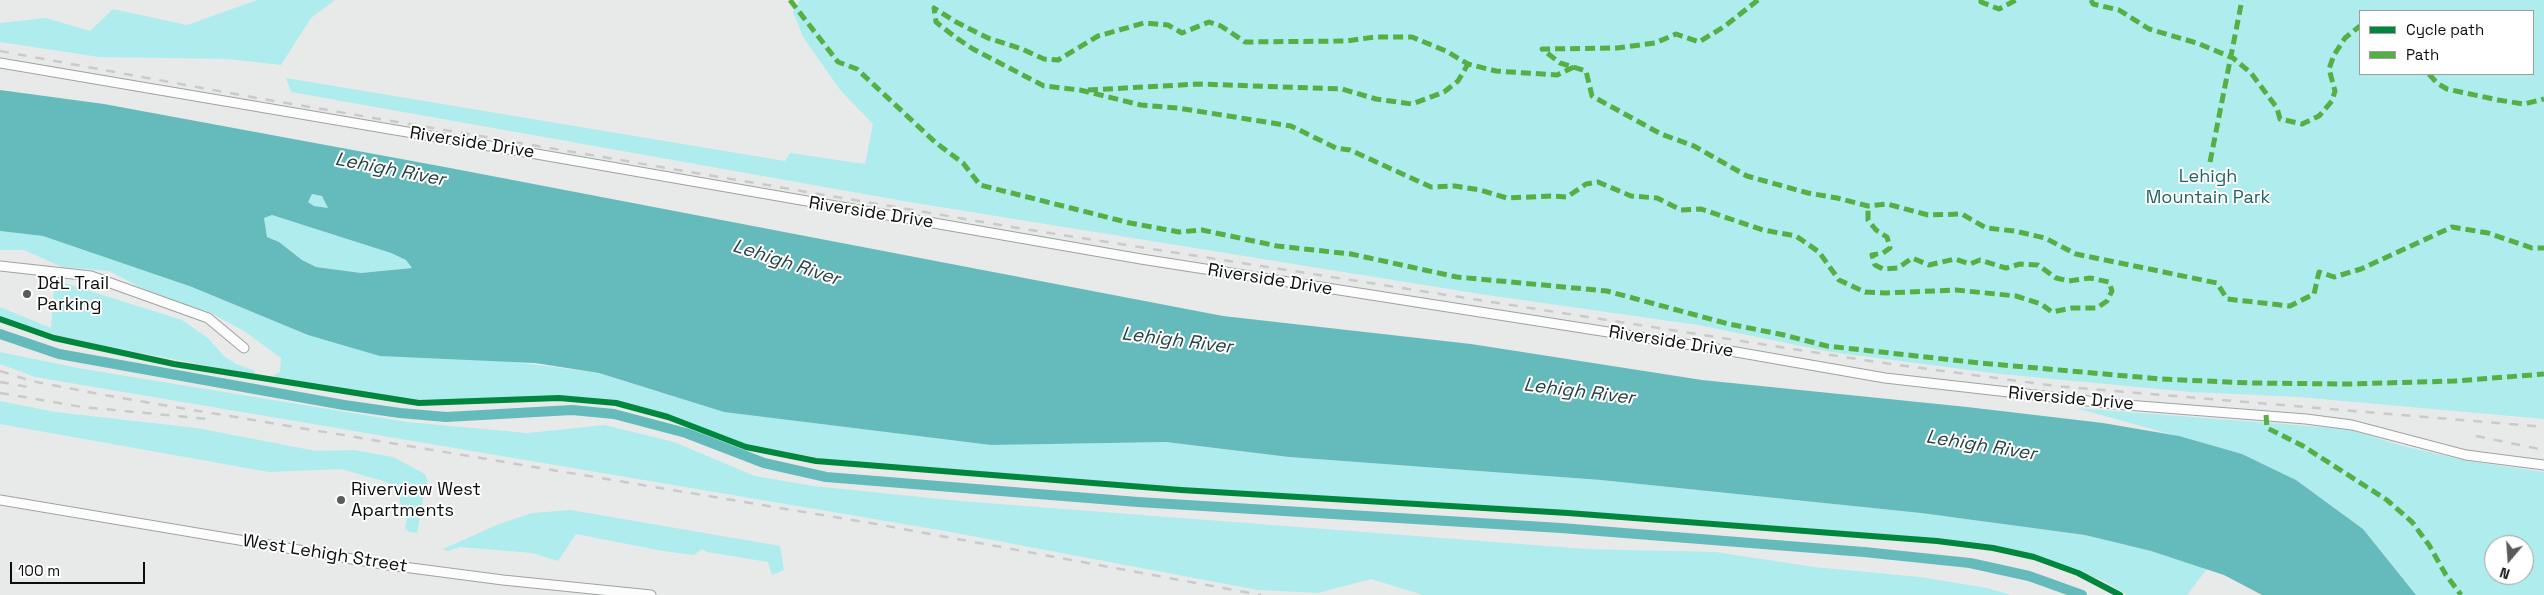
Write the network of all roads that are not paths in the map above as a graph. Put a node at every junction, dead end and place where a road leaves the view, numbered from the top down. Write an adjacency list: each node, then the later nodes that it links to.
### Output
1 (0, 64): 4 (street, Riverside Drive)
2 (0, 266): 3 (street)
3 (244, 348)
4 (2544, 465)
5 (0, 500): 6 (street, West Lehigh Street)
6 (651, 595)

